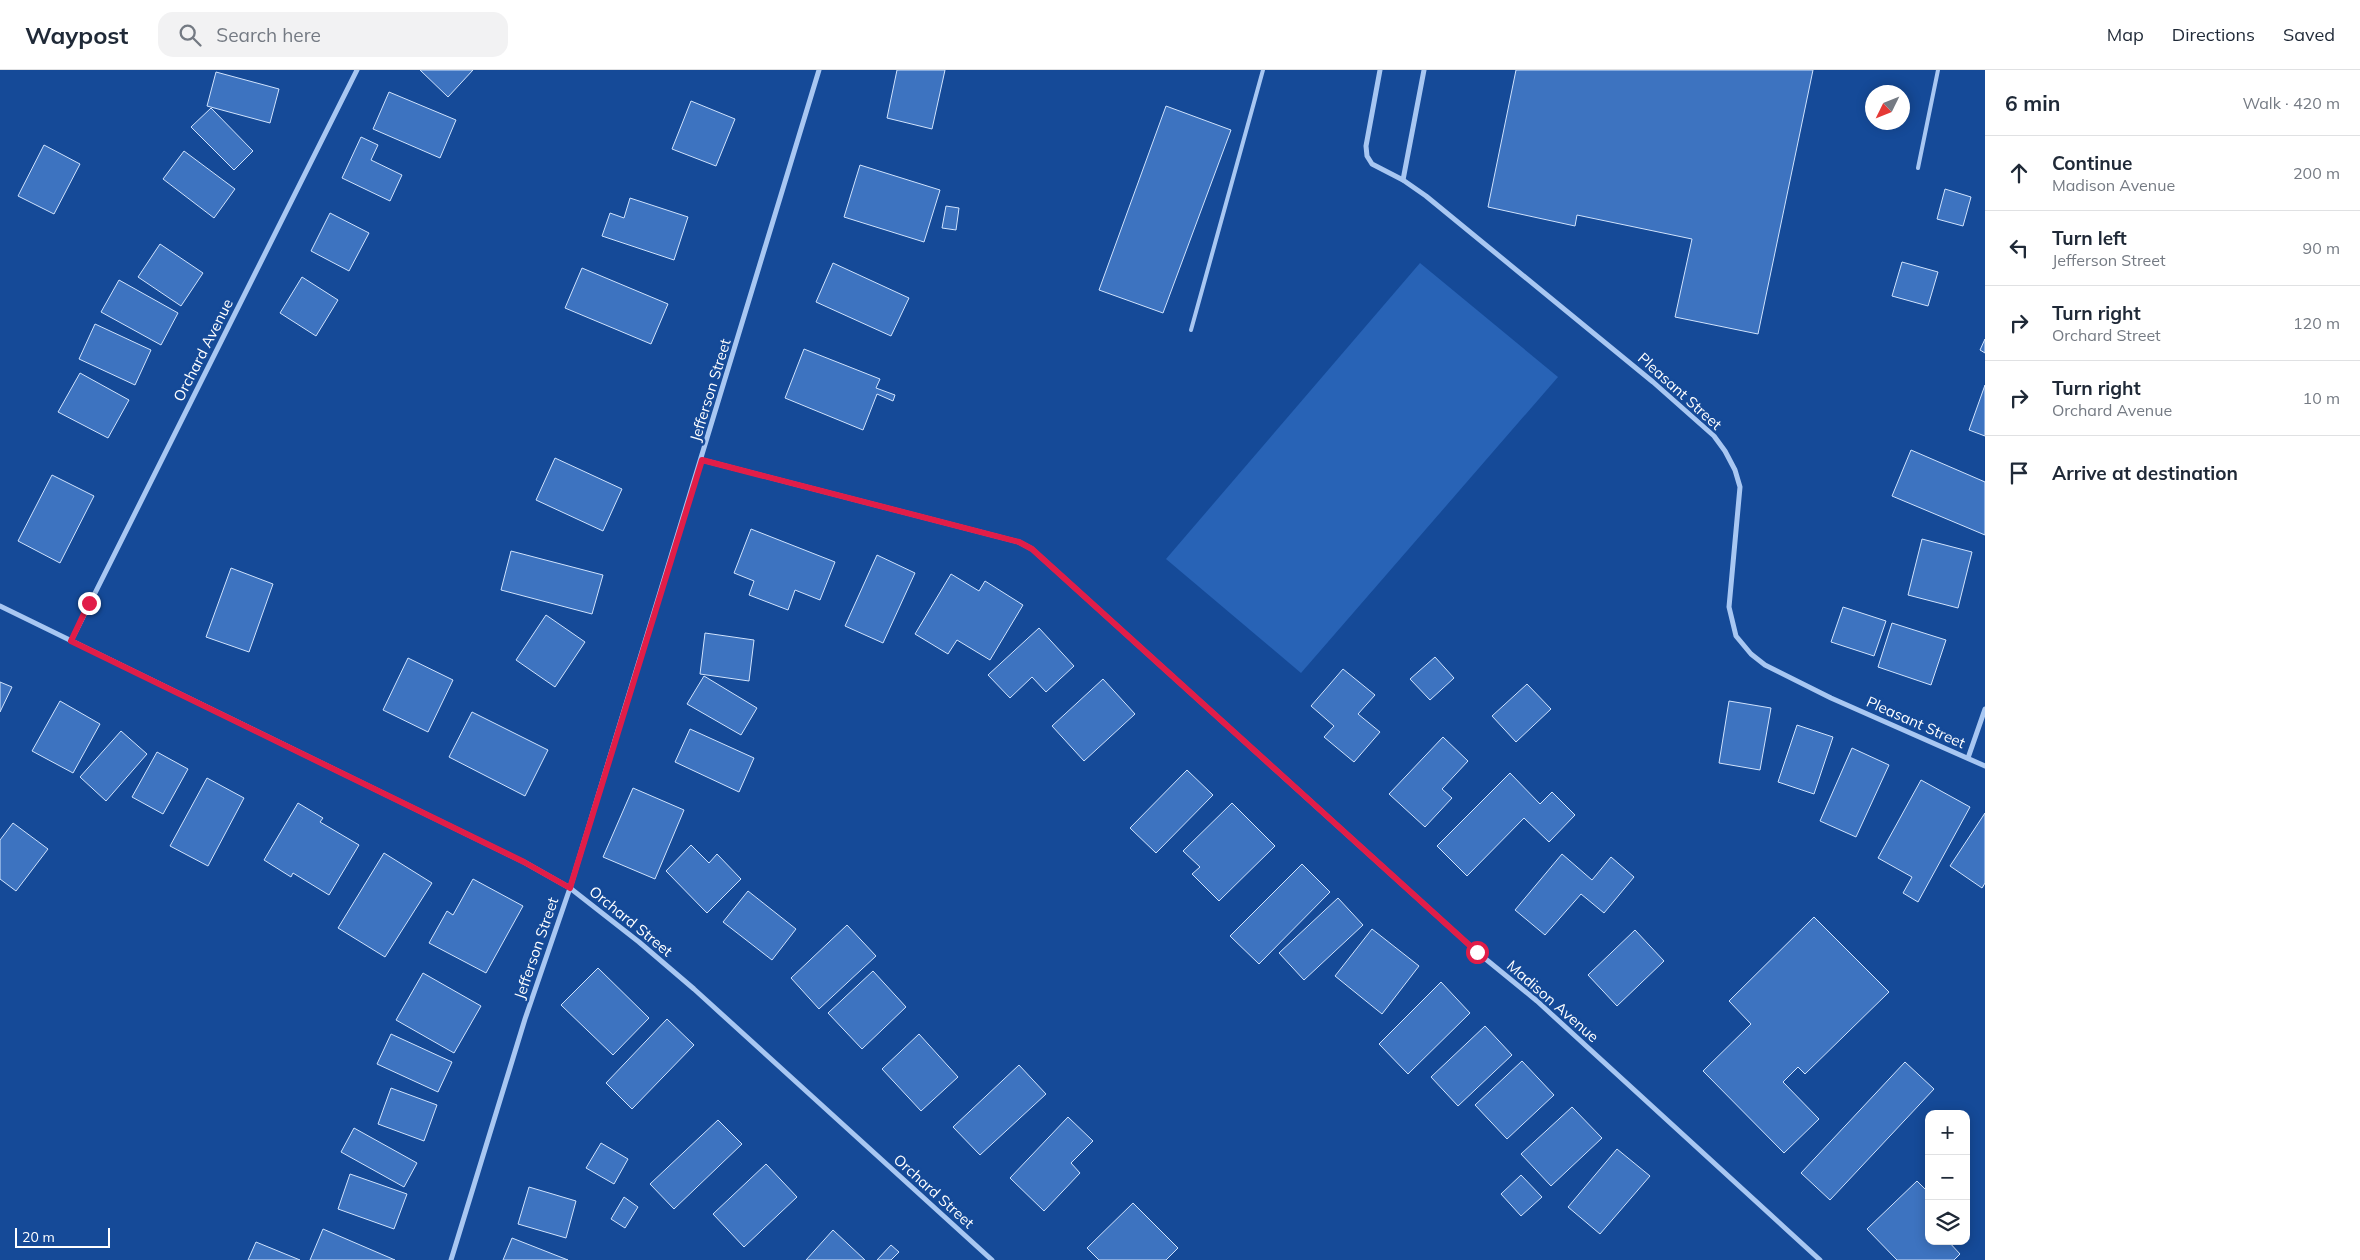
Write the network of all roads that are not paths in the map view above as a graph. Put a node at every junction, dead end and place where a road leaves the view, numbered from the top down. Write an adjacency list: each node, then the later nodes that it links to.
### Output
1 (357, 70): 12 (street, Orchard Avenue)
2 (819, 70): 10 (street, Jefferson Street)
3 (1263, 70): 9 (lane)
4 (1380, 70): 8 (street, Pleasant Street)
5 (1424, 70): 8 (street)
6 (1938, 70): 7 (lane)
7 (1918, 168)
8 (1404, 180): 14 (street, Pleasant Street)
9 (1191, 330)
10 (702, 460): 16 (street, Jefferson Street); 19 (street, Madison Avenue)
11 (0, 606): 12 (street, Orchard Street)
12 (71, 641): 16 (street, Orchard Street)
13 (1985, 709): 14 (street, Pleasant Street)
14 (1968, 758): 15 (street, Pleasant Street)
15 (1985, 766)
16 (570, 888): 17 (street, Jefferson Street); 18 (street, Orchard Street)
17 (451, 1260)
18 (992, 1260)
19 (1820, 1260)

